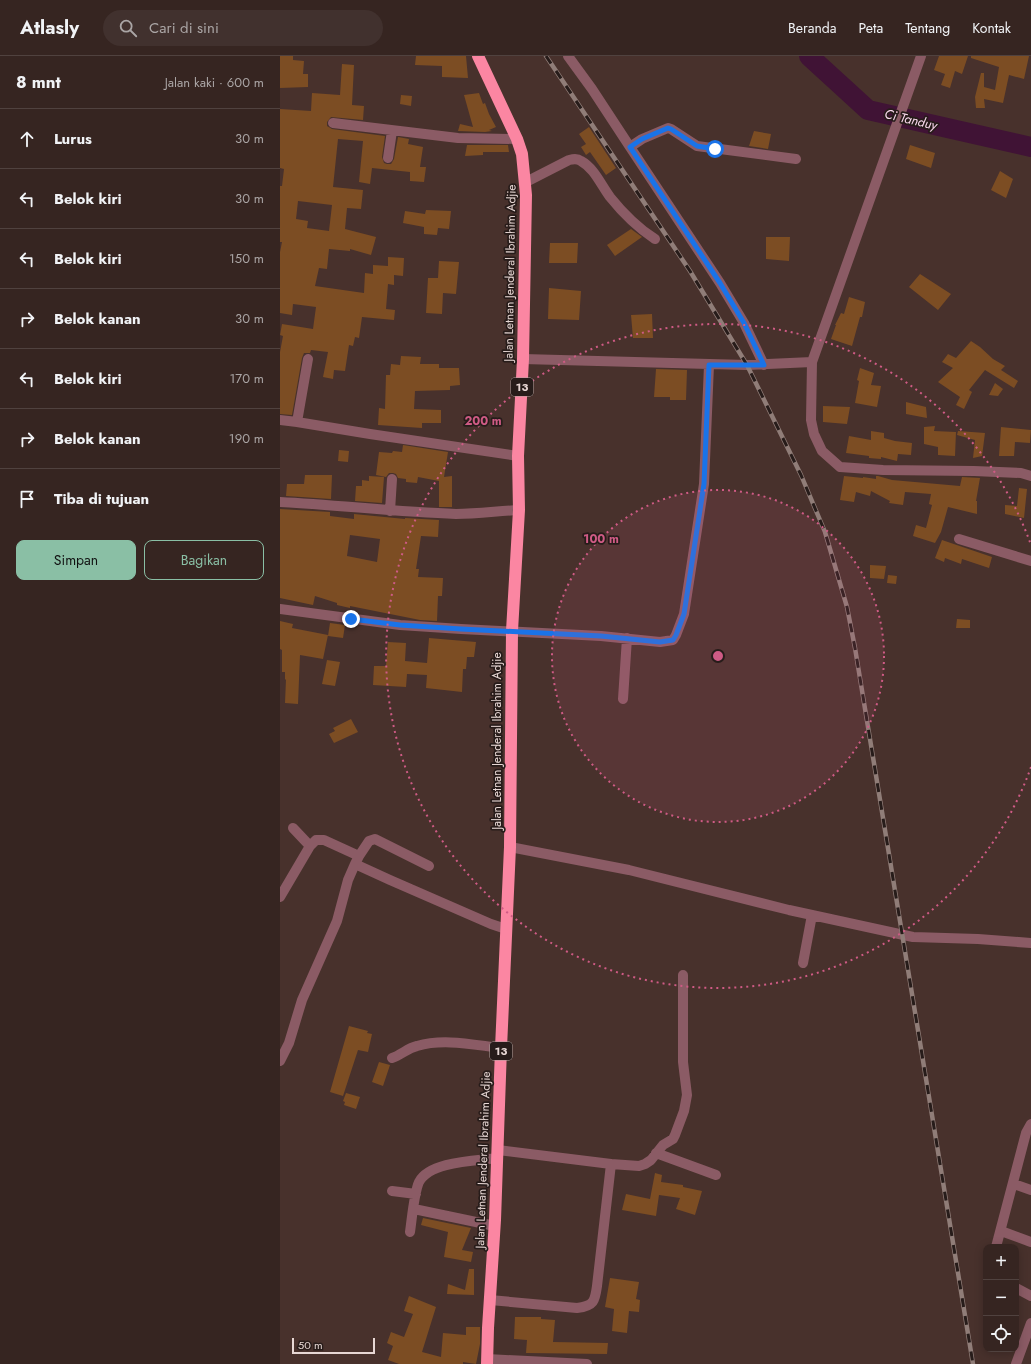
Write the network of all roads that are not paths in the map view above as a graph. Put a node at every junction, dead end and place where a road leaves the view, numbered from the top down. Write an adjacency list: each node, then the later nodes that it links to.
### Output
1 (478, 56): 6 (highway, Jalan Letnan Jenderal Ibrahim Adjie / 13)
2 (568, 56): 7 (street)
3 (921, 56): 14 (street)
4 (333, 123): 5 (street)
5 (392, 131): 6 (street); 8 (street)
6 (517, 138): 10 (highway, Jalan Letnan Jenderal Ibrahim Adjie / 13)
7 (630, 147): 9 (street); 16 (street)
8 (388, 158)
9 (796, 159)
10 (526, 182): 11 (street); 13 (highway, Jalan Letnan Jenderal Ibrahim Adjie / 13)
11 (655, 239)
12 (308, 359): 18 (street)
13 (523, 359): 15 (street); 19 (highway, Jalan Letnan Jenderal Ibrahim Adjie / 13)
14 (812, 362): 16 (street); 20 (street)
15 (709, 365): 16 (street); 29 (street)
16 (764, 365)
17 (280, 420): 18 (street)
18 (297, 422): 19 (street)
19 (518, 456): 23 (highway, Jalan Letnan Jenderal Ibrahim Adjie / 13)
20 (1031, 476)
21 (392, 479): 24 (street)
22 (280, 502): 24 (street)
23 (520, 510): 24 (street); 28 (highway, Jalan Letnan Jenderal Ibrahim Adjie / 13)
24 (390, 511)
25 (959, 539): 26 (street)
26 (1031, 561)
27 (280, 609): 28 (street)
28 (512, 631): 29 (street); 33 (highway, Jalan Letnan Jenderal Ibrahim Adjie / 13)
29 (627, 638): 30 (street)
30 (623, 699)
31 (293, 828): 32 (street)
32 (310, 846): 34 (street); 36 (street)
33 (510, 847): 37 (street); 38 (highway, Jalan Letnan Jenderal Ibrahim Adjie / 13)
34 (357, 860): 35 (street); 38 (street); 42 (street)
35 (429, 866)
36 (280, 897)
37 (812, 915): 39 (street); 40 (street)
38 (506, 929): 43 (highway, Jalan Letnan Jenderal Ibrahim Adjie / 13)
39 (1031, 943)
40 (803, 963)
41 (683, 975): 47 (street)
42 (283, 1048): 45 (street)
43 (501, 1048): 44 (street); 48 (highway, Jalan Letnan Jenderal Ibrahim Adjie / 13)
44 (392, 1058)
45 (280, 1061)
46 (1030, 1130): 51 (street)
47 (656, 1153): 49 (street); 50 (street)
48 (498, 1154): 49 (street); 54 (street); 56 (highway, Jalan Letnan Jenderal Ibrahim Adjie / 13)
49 (611, 1164): 63 (street)
50 (716, 1175)
51 (1014, 1184): 52 (street); 57 (street)
52 (1031, 1190)
53 (392, 1191): 54 (street)
54 (416, 1194): 55 (street)
55 (414, 1208): 56 (street); 58 (street)
56 (495, 1226): 63 (highway, Jalan Letnan Jenderal Ibrahim Adjie / 13)
57 (1001, 1231): 59 (street); 60 (street)
58 (410, 1232)
59 (1031, 1242)
60 (997, 1244)
61 (1019, 1290): 62 (street)
62 (1031, 1296)
63 (490, 1300): 65 (highway, Jalan Letnan Jenderal Ibrahim Adjie / 13)
64 (1031, 1323): 67 (street)
65 (487, 1362): 66 (street)
66 (587, 1364)
67 (1016, 1364)

